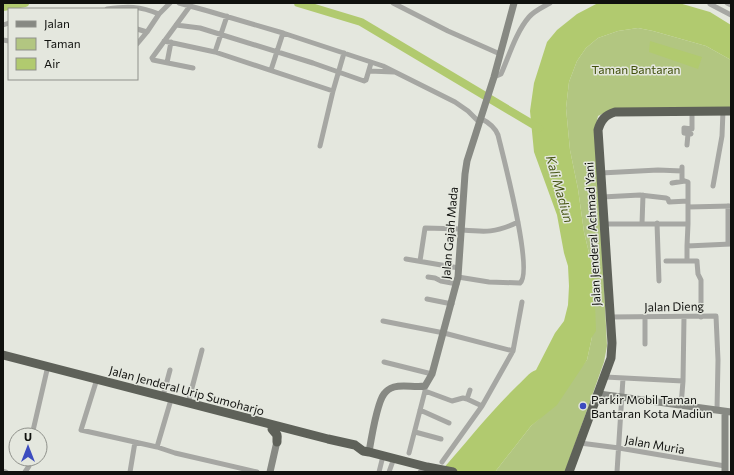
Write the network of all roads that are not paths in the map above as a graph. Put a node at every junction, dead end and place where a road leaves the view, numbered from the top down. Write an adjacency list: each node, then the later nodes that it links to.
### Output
1 (170, 3): 11 (street)
2 (179, 3): 9 (street)
3 (393, 3): 25 (street)
4 (514, 3): 25 (street, Jalan Gajah Mada)
5 (550, 3): 33 (street)
6 (709, 3): 12 (street)
7 (727, 3): 8 (street)
8 (731, 5)
9 (190, 6): 13 (street); 14 (street)
10 (114, 8): 11 (street)
11 (159, 14): 16 (street)
12 (731, 15)
13 (227, 16): 17 (street); 18 (street)
14 (176, 25): 18 (street); 19 (street)
15 (138, 29): 16 (street)
16 (147, 32): 21 (street)
17 (283, 33): 23 (street); 24 (street)
18 (220, 34): 22 (street); 23 (street)
19 (164, 41): 20 (street); 26 (street)
20 (171, 42): 22 (street); 26 (street)
21 (138, 43)
22 (215, 52): 29 (street)
23 (277, 52): 29 (street); 31 (street)
24 (344, 53): 27 (street); 31 (street)
25 (500, 54): 33 (street, Jalan Gajah Mada)
26 (167, 63): 28 (street)
27 (371, 63): 30 (street); 32 (street)
28 (193, 68)
29 (271, 70): 34 (street)
30 (369, 71): 31 (street); 32 (street)
31 (338, 72): 34 (street)
32 (396, 72): 37 (street)
33 (494, 78): 37 (street, Jalan Gajah Mada)
34 (333, 91): 39 (street)
35 (727, 111): 36 (highway, Jalan Jenderal Achmad Yani); 43 (street)
36 (692, 112): 38 (street); 40 (highway, Jalan Jenderal Achmad Yani)
37 (480, 120): 48 (street); 53 (street, Jalan Gajah Mada)
38 (688, 145)
39 (320, 146)
40 (601, 173): 41 (street); 45 (highway, Jalan Jenderal Achmad Yani)
41 (682, 181): 42 (street); 46 (street)
42 (672, 182)
43 (713, 186)
44 (643, 195): 45 (street); 46 (street); 51 (street)
45 (602, 197): 50 (highway, Jalan Jenderal Achmad Yani)
46 (688, 204): 47 (street); 52 (street)
47 (729, 206): 54 (street)
48 (518, 222): 53 (street); 62 (street)
49 (657, 223): 51 (street); 52 (street); 63 (street)
50 (603, 224): 51 (street); 67 (highway, Jalan Jenderal Achmad Yani)
51 (642, 224)
52 (688, 224): 55 (street)
53 (462, 229): 57 (street); 60 (street, Jalan Gajah Mada)
54 (729, 244): 55 (street)
55 (687, 246): 59 (street)
56 (406, 259): 57 (street)
57 (420, 261): 60 (street)
58 (666, 261): 59 (street)
59 (687, 261): 70 (street)
60 (459, 268): 62 (street, Jalan Gajah Mada)
61 (428, 277): 62 (street)
62 (457, 280): 66 (street, Jalan Gajah Mada)
63 (659, 281)
64 (427, 299): 66 (street)
65 (522, 302): 75 (street)
66 (452, 304): 72 (street, Jalan Gajah Mada)
67 (609, 317): 68 (street, Jalan Dieng); 82 (highway, Jalan Jenderal Achmad Yani)
68 (645, 317): 69 (street, Jalan Dieng); 73 (street)
69 (684, 317): 70 (street, Jalan Dieng); 84 (street)
70 (702, 317): 97 (street, Jalan Dieng)
71 (383, 321): 72 (street)
72 (444, 333): 75 (street); 81 (street, Jalan Gajah Mada)
73 (645, 344)
74 (202, 350): 92 (street)
75 (513, 350): 94 (street)
76 (3, 355): 89 (highway, Jalan Jenderal Urip Sumoharjo)
77 (3, 360): 79 (highway, Jalan Jenderal Urip Sumoharjo)
78 (384, 362): 81 (street)
79 (47, 370): 85 (highway, Jalan Jenderal Urip Sumoharjo); 100 (street)
80 (170, 370): 89 (street)
81 (432, 374): 86 (street, Jalan Gajah Mada)
82 (605, 377): 83 (street); 88 (highway, Jalan Jenderal Achmad Yani)
83 (623, 378): 84 (street); 90 (street)
84 (683, 381): 95 (street)
85 (96, 382): 93 (highway, Jalan Jenderal Urip Sumoharjo); 104 (street)
86 (425, 389): 91 (street); 96 (street); 109 (street)
87 (470, 390): 91 (street)
88 (599, 394): 90 (street); 106 (highway, Jalan Jenderal Achmad Yani)
89 (163, 396): 92 (highway, Jalan Jenderal Urip Sumoharjo)
90 (622, 398): 95 (street); 108 (street)
91 (467, 399): 94 (street)
92 (188, 402): 101 (highway, Jalan Jenderal Urip Sumoharjo)
93 (170, 403): 101 (highway, Jalan Jenderal Urip Sumoharjo); 107 (street)
94 (482, 406): 113 (street)
95 (681, 406): 97 (street)
96 (420, 410): 99 (street); 102 (street)
97 (717, 410): 98 (street)
98 (728, 412): 115 (street)
99 (449, 423)
100 (34, 427)
101 (278, 429): 105 (highway); 109 (highway, Jalan Jenderal Urip Sumoharjo)
102 (415, 432): 103 (street); 110 (street)
103 (441, 439)
104 (135, 442): 107 (street); 118 (street)
105 (277, 442): 120 (street)
106 (580, 443): 108 (street, Jalan Muria); 124 (highway, Jalan Jenderal Achmad Yani)
107 (157, 447): 119 (street)
108 (619, 448): 115 (street, Jalan Muria); 125 (street)
109 (366, 451): 111 (highway, Jalan Jenderal Urip Sumoharjo)
110 (409, 453)
111 (383, 456): 112 (highway, Jalan Jenderal Urip Sumoharjo); 121 (street)
112 (394, 458): 114 (highway, Jalan Jenderal Urip Sumoharjo); 122 (street)
113 (442, 462)
114 (427, 469): 123 (highway, Jalan Jenderal Urip Sumoharjo)
115 (725, 469)
116 (3, 470): 117 (street)
117 (6, 472)
118 (130, 472)
119 (257, 472)
120 (270, 472)
121 (379, 472)
122 (390, 472)
123 (453, 472)
124 (569, 472)
125 (617, 472)

